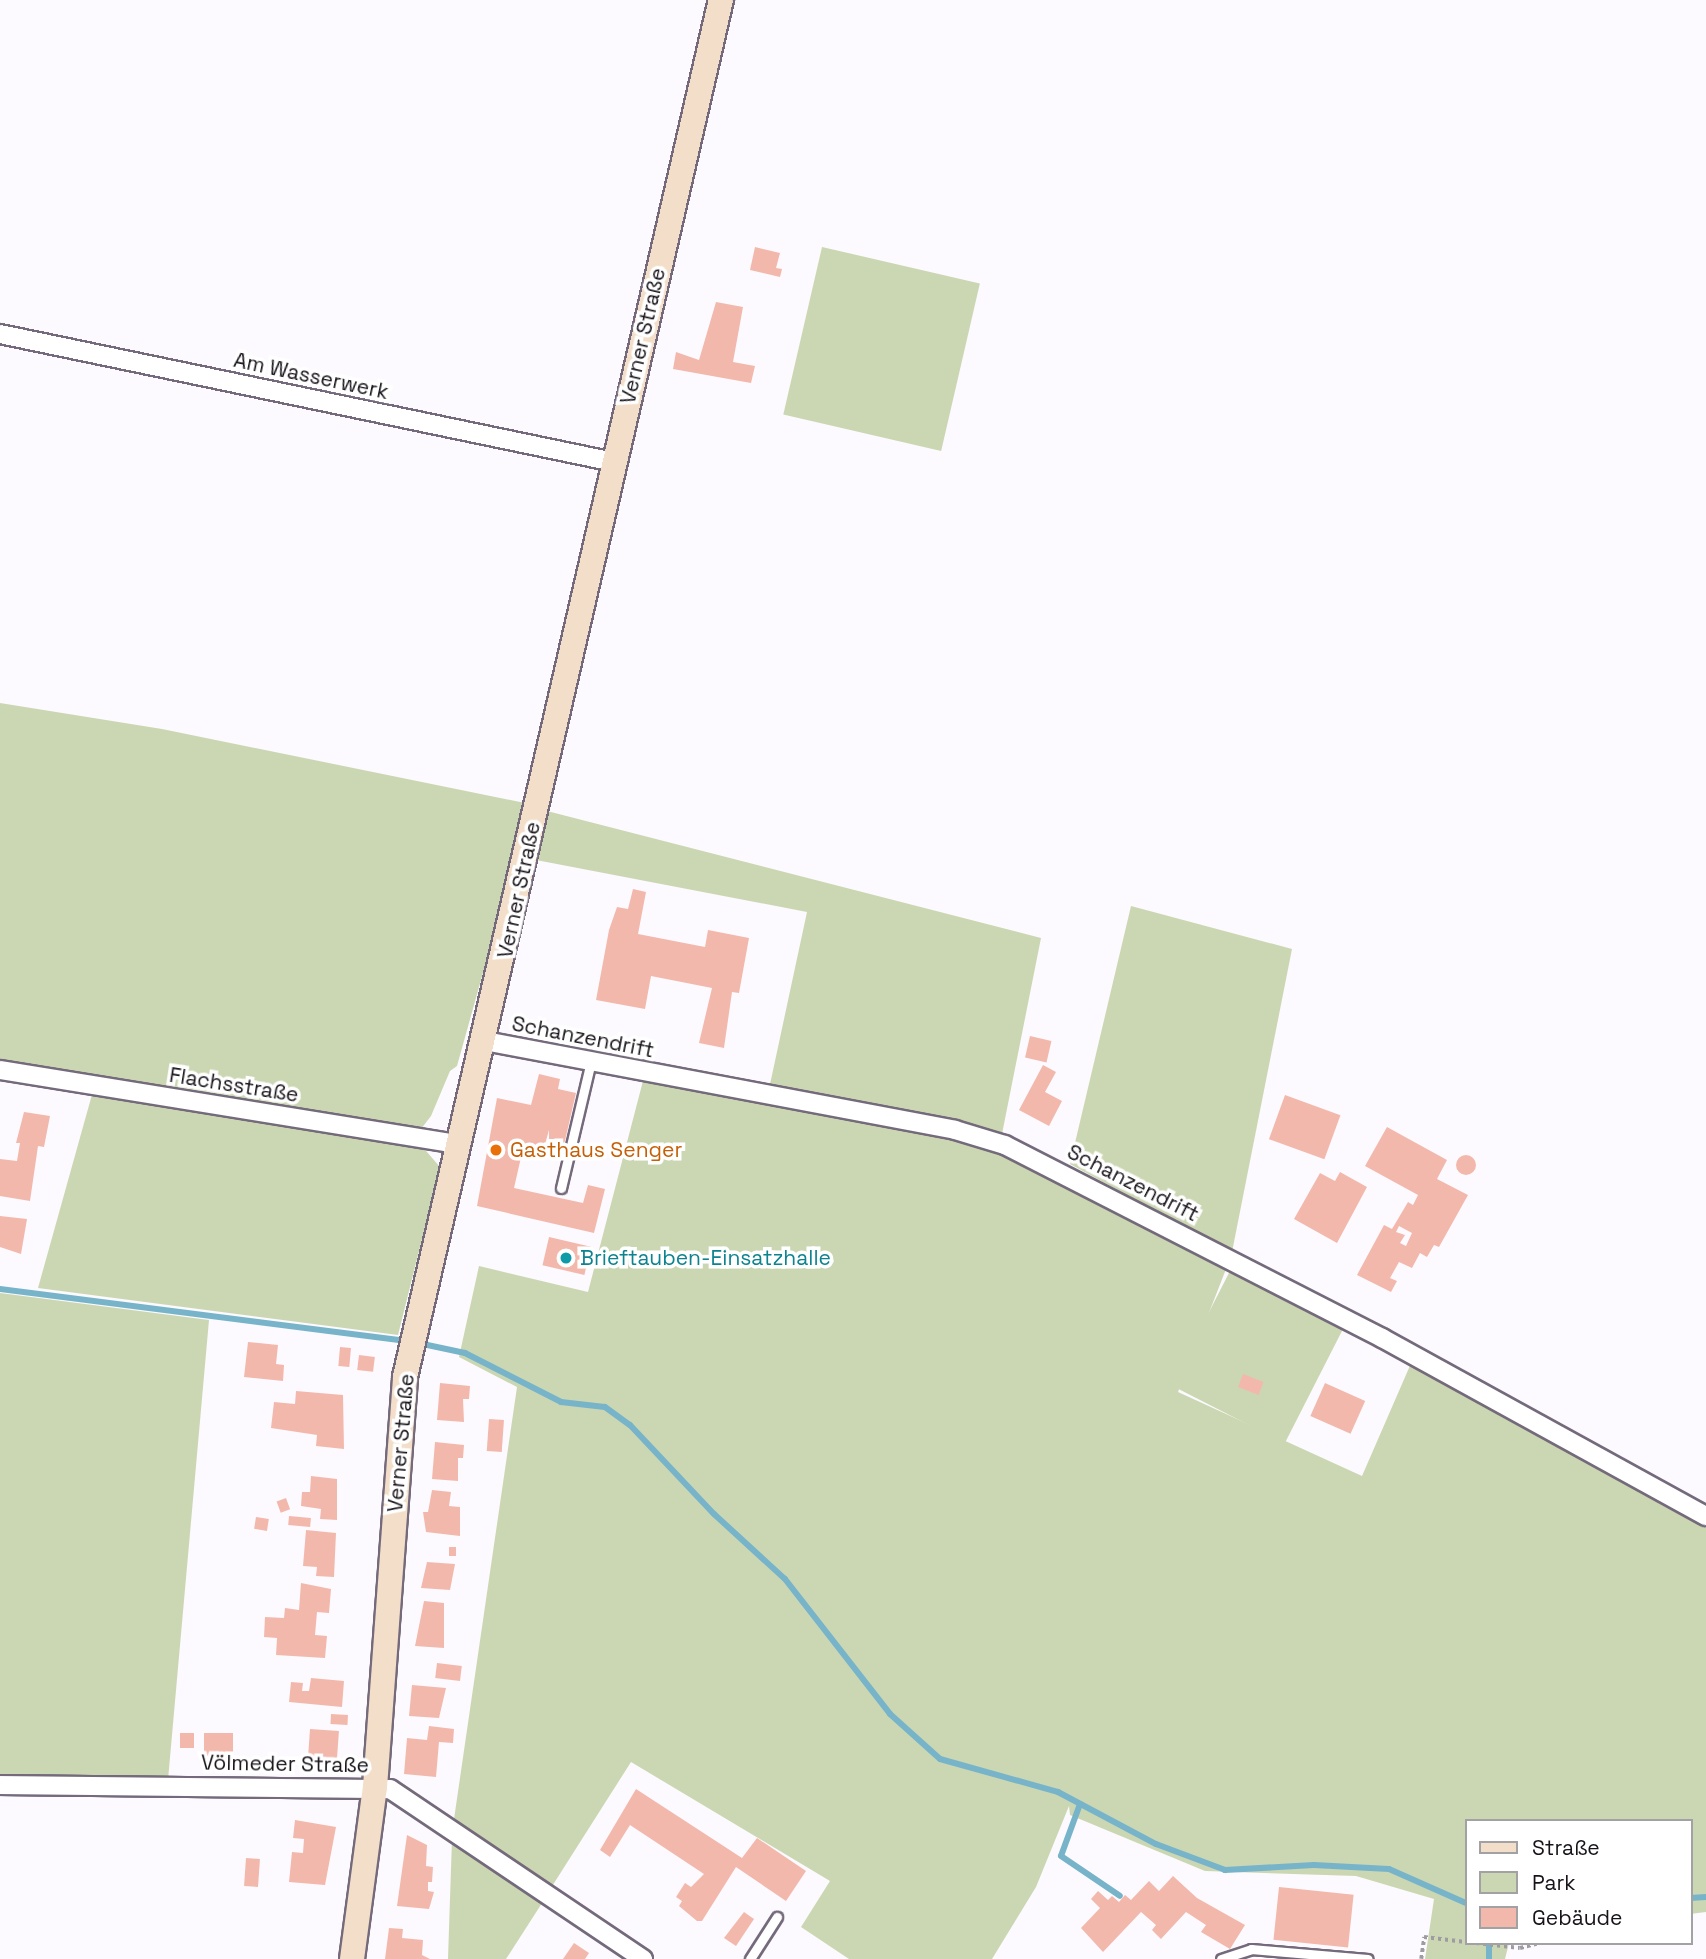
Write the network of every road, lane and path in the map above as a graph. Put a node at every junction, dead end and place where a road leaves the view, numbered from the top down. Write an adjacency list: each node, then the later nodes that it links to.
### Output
1 (721, 0): 3 (street, Verner Straße)
2 (0, 334): 3 (street, Am Wasserwerk)
3 (614, 462): 4 (street, Verner Straße)
4 (485, 1041): 5 (street, Schanzendrift); 7 (street, Verner Straße)
5 (591, 1061): 8 (lane); 9 (street, Schanzendrift)
6 (0, 1070): 7 (street, Flachsstraße)
7 (461, 1145): 11 (street, Verner Straße)
8 (561, 1188)
9 (1706, 1516)
10 (0, 1785): 11 (street, Völmeder Straße)
11 (375, 1787): 16 (street, Verner Straße); 17 (street, Völmeder Straße)
12 (777, 1917): 18 (lane)
13 (1464, 1942): 21 (path)
14 (1497, 1945): 15 (path)
15 (1532, 1945)
16 (352, 1959)
17 (643, 1959)
18 (750, 1959)
19 (1221, 1959): 20 (lane)
20 (1368, 1959)
21 (1421, 1959)

